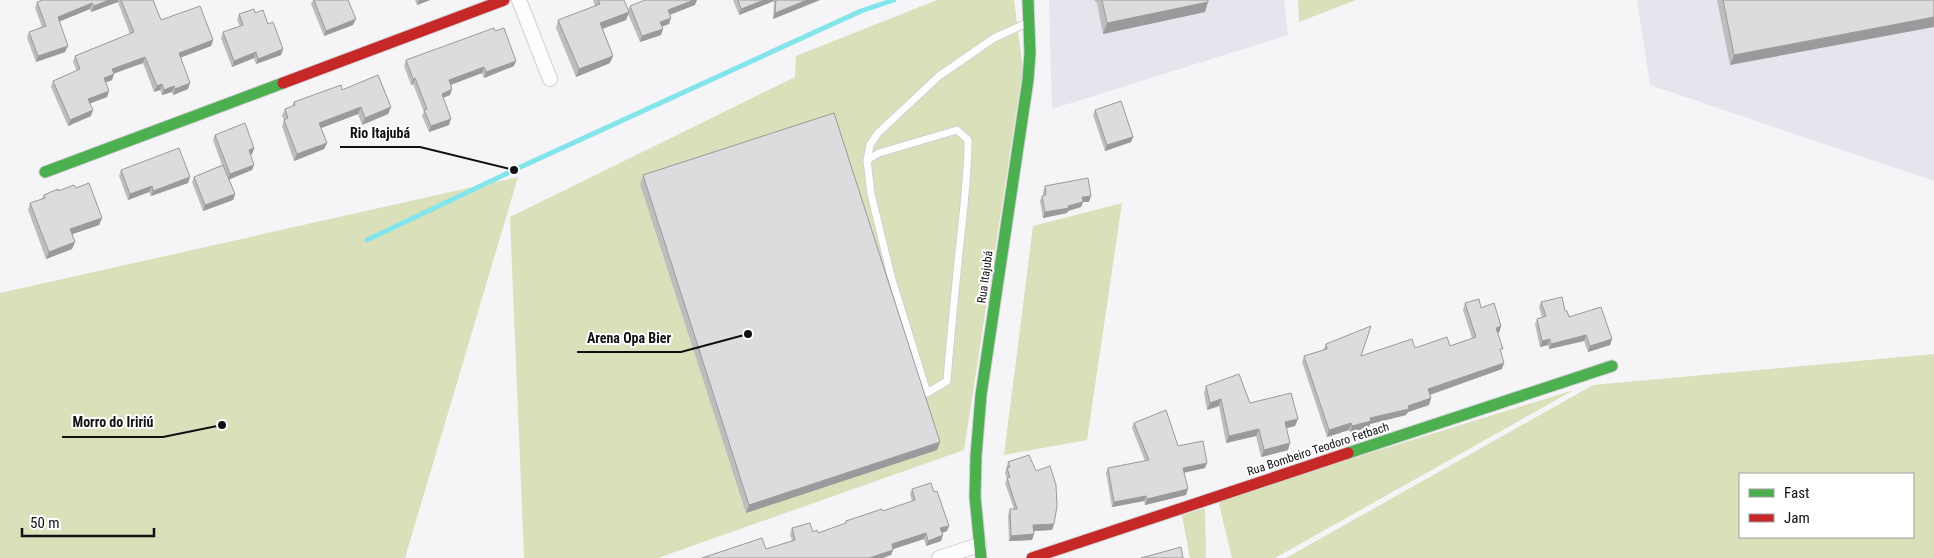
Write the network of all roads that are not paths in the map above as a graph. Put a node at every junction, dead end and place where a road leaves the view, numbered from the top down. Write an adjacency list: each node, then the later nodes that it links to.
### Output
1 (504, 0): 7 (street)
2 (519, 0): 5 (street)
3 (1028, 0): 4 (street, Rua Itajubá)
4 (1030, 22): 6 (lane); 9 (street, Rua Itajubá)
5 (550, 79)
6 (867, 160): 6 (lane)
7 (45, 172)
8 (1612, 366): 11 (street, Rua Bombeiro Teodoro Fetbach)
9 (980, 551): 10 (street)
10 (939, 558)
11 (1032, 558)

